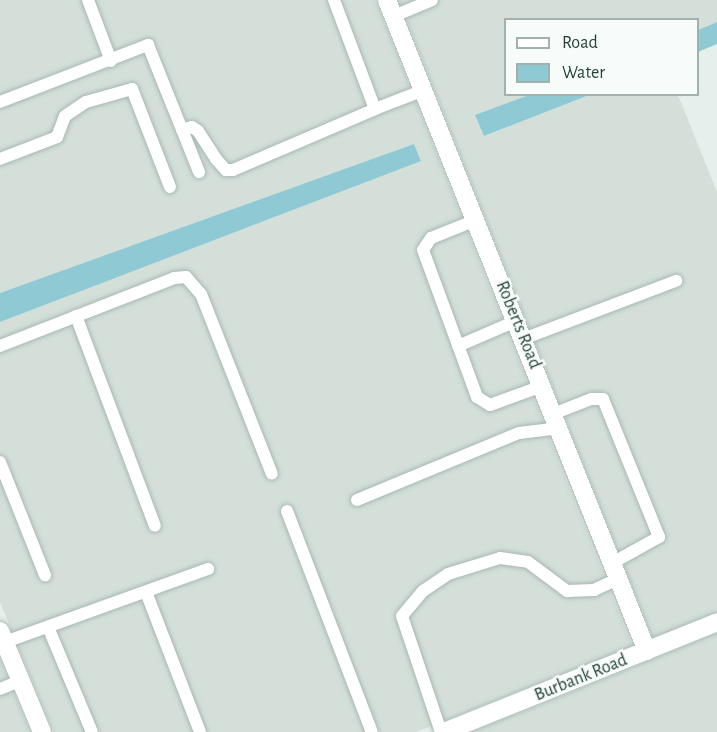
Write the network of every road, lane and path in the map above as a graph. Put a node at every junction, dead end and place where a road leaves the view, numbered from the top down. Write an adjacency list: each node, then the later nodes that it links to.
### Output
1 (88, 0): 5 (lane)
2 (334, 0): 8 (lane)
3 (432, 0): 4 (lane)
4 (390, 8): 6 (street, Roberts Road)
5 (111, 61): 7 (lane); 9 (lane)
6 (424, 90): 8 (lane); 13 (street, Roberts Road)
7 (0, 102)
8 (375, 109): 9 (lane)
9 (182, 130): 11 (lane)
10 (0, 159): 12 (lane)
11 (199, 172)
12 (170, 187)
13 (476, 220): 16 (street, Roberts Road); 19 (lane)
14 (676, 280): 17 (lane)
15 (76, 316): 18 (lane); 23 (lane); 26 (lane)
16 (516, 321): 17 (street, Roberts Road); 19 (lane)
17 (523, 339): 20 (street, Roberts Road)
18 (0, 346)
19 (458, 346): 20 (lane)
20 (542, 386): 21 (street, Roberts Road)
21 (556, 421): 24 (lane); 28 (street, Roberts Road); 28 (lane)
22 (0, 462): 29 (lane)
23 (272, 474)
24 (357, 500)
25 (287, 511): 41 (lane)
26 (155, 526)
27 (208, 569): 30 (lane)
28 (615, 571): 34 (street, Roberts Road); 42 (lane)
29 (45, 575)
30 (146, 592): 32 (lane); 40 (lane)
31 (717, 622): 34 (street, Burbank Road)
32 (48, 627): 33 (lane); 39 (lane)
33 (2, 637): 35 (street)
34 (646, 651): 37 (street, Burbank Road)
35 (21, 681): 36 (lane); 38 (street)
36 (0, 689)
37 (469, 727): 42 (street, Burbank Road)
38 (42, 732)
39 (92, 732)
40 (200, 732)
41 (372, 732)
42 (442, 732)

